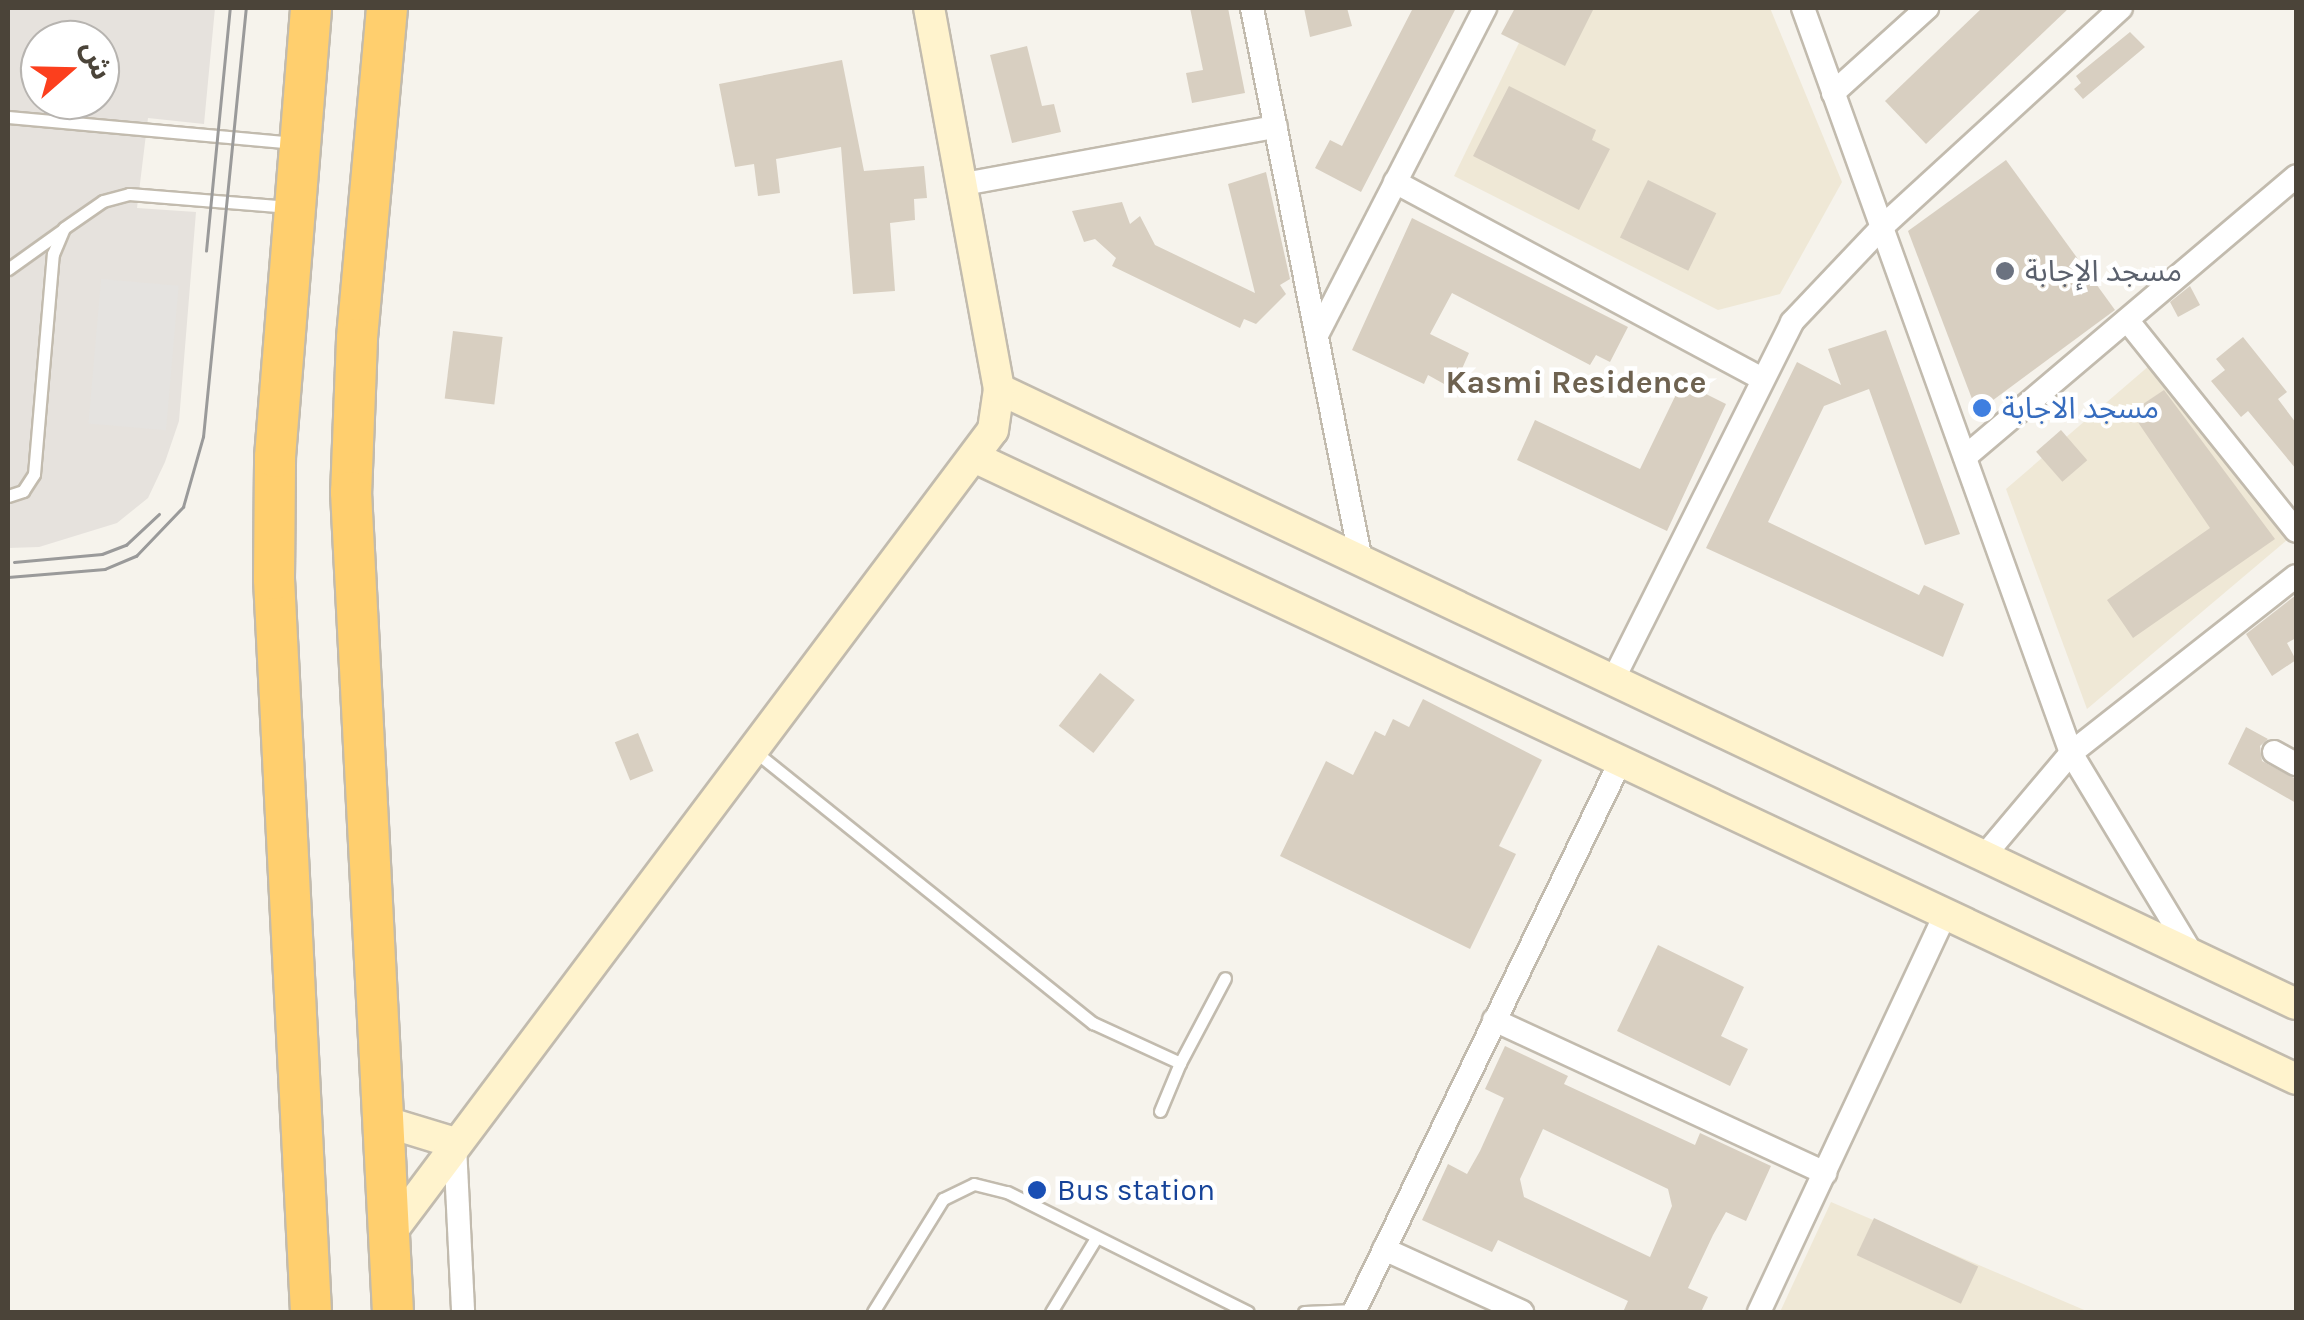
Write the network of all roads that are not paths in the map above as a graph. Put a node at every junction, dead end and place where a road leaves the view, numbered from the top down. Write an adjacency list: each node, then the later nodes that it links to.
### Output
1 (311, 8): 12 (highway)
2 (387, 8): 45 (highway)
3 (929, 8): 15 (street)
4 (1252, 8): 11 (street)
5 (1485, 8): 14 (street)
6 (1802, 8): 9 (street)
7 (1927, 8): 9 (street)
8 (2121, 8): 17 (street)
9 (1834, 93): 17 (street)
10 (8, 117): 12 (lane)
11 (1276, 127): 15 (street); 21 (street)
12 (299, 143): 16 (highway)
13 (2296, 176): 20 (street)
14 (1395, 182): 21 (street); 22 (street)
15 (964, 184): 23 (street)
16 (293, 207): 18 (lane); 52 (highway)
17 (1882, 227): 22 (street); 25 (street)
18 (64, 228): 19 (lane); 26 (lane)
19 (8, 269)
20 (2127, 320): 25 (street); 27 (street)
21 (1317, 335): 28 (street)
22 (1760, 378): 30 (street)
23 (999, 388): 24 (street); 28 (street)
24 (976, 458): 31 (street); 34 (street)
25 (1965, 458): 33 (street)
26 (8, 496)
27 (2296, 531)
28 (1361, 561): 30 (street)
29 (2296, 576): 33 (street)
30 (1613, 680): 36 (street)
31 (753, 750): 42 (lane); 46 (street)
32 (2274, 752): 35 (street)
33 (2071, 753): 36 (street); 38 (street)
34 (1622, 758): 37 (street); 41 (street)
35 (2296, 764)
36 (1984, 856): 38 (street)
37 (1946, 913): 43 (street); 47 (street)
38 (2193, 955): 40 (street)
39 (1225, 978): 42 (lane)
40 (2296, 1004)
41 (1494, 1020): 47 (street); 50 (street)
42 (1180, 1063): 44 (lane)
43 (2296, 1078)
44 (1160, 1111)
45 (383, 1120): 46 (street); 48 (highway)
46 (455, 1143): 48 (street); 54 (street)
47 (1824, 1173): 60 (street)
48 (389, 1234): 53 (highway)
49 (1096, 1238): 55 (lane); 56 (lane); 57 (lane)
50 (1384, 1249): 51 (street); 59 (street)
51 (1354, 1311): 58 (lane)
52 (311, 1312)
53 (393, 1312)
54 (464, 1312)
55 (873, 1312)
56 (1051, 1312)
57 (1248, 1312)
58 (1304, 1312)
59 (1522, 1312)
60 (1759, 1312)

